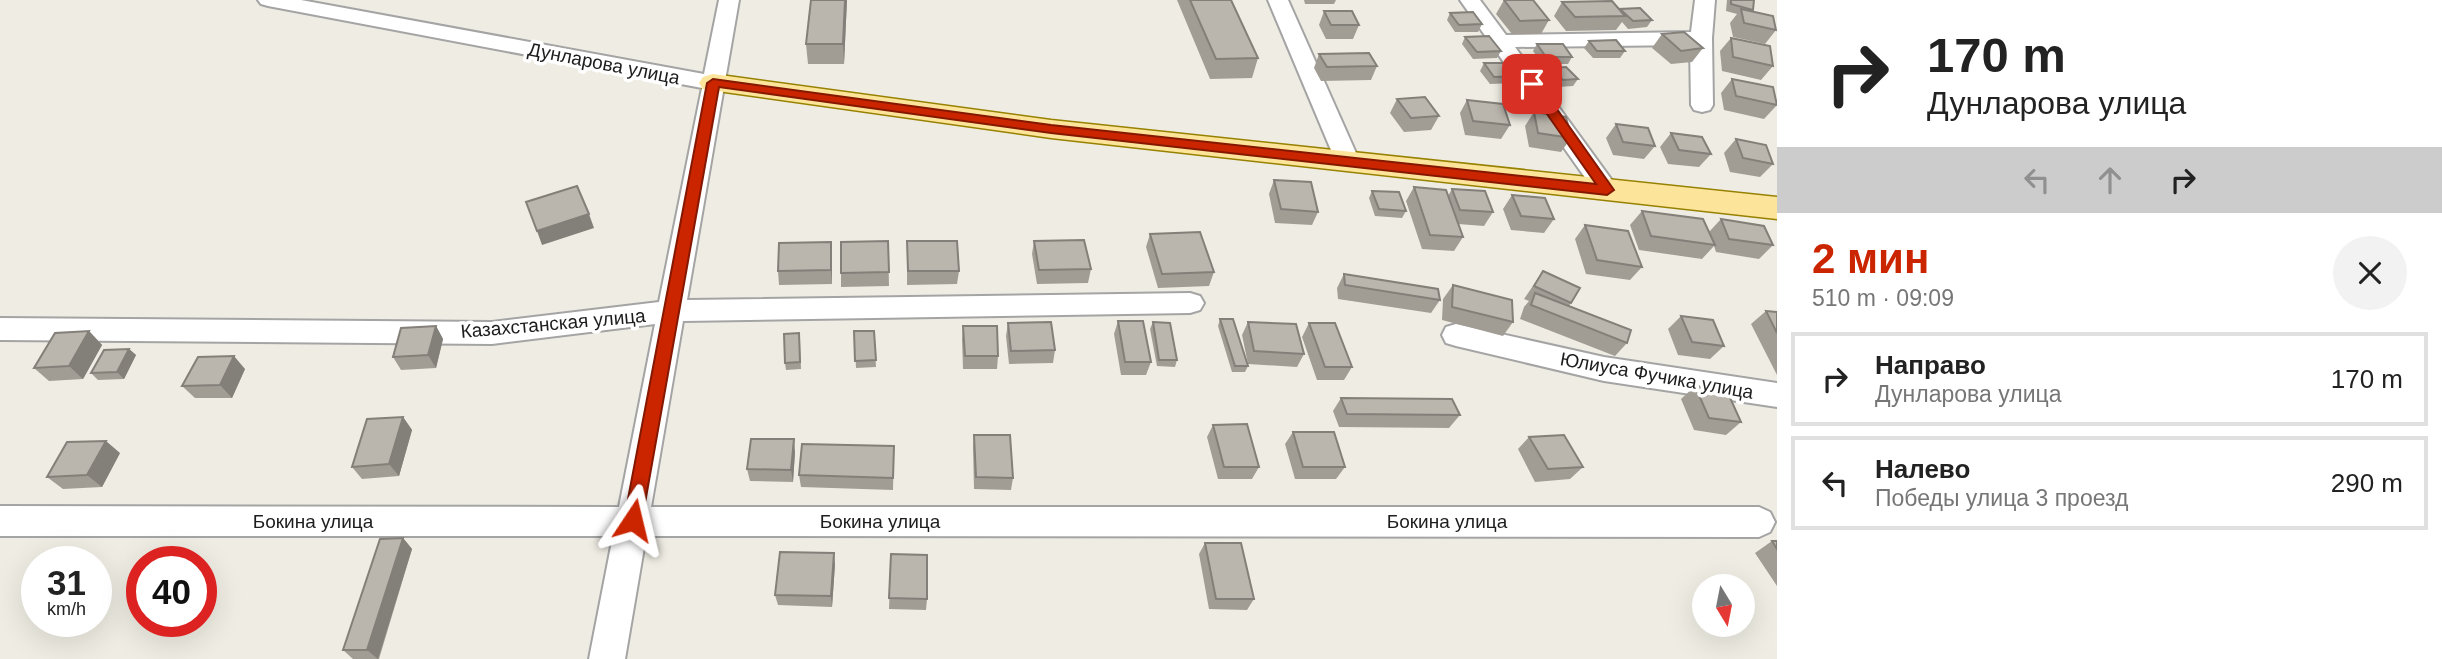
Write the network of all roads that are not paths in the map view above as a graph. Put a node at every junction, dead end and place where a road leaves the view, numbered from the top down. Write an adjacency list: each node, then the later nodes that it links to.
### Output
1 (268, 0): 8 (street, Дунларова улица)
2 (729, 0): 8 (street)
3 (1278, 0): 10 (street)
4 (1470, 0): 7 (street)
5 (1704, 0): 6 (street)
6 (1701, 38): 7 (street); 9 (street)
7 (1502, 41): 11 (street)
8 (713, 83): 10 (main road, Дунларова улица); 14 (street)
9 (1702, 104)
10 (1348, 162): 11 (main road, Дунларова улица)
11 (1607, 190): 12 (main road, Дунларова улица)
12 (1777, 208)
13 (1190, 303): 14 (street, Казахстанская улица)
14 (671, 311): 15 (street, Казахстанская улица); 18 (street)
15 (0, 328)
16 (1455, 335): 17 (street, Юлиуса Фучика улица)
17 (1777, 395)
18 (633, 520): 19 (street, Бокина улица); 20 (street, Бокина улица); 21 (street)
19 (0, 521)
20 (1759, 522)
21 (607, 659)

